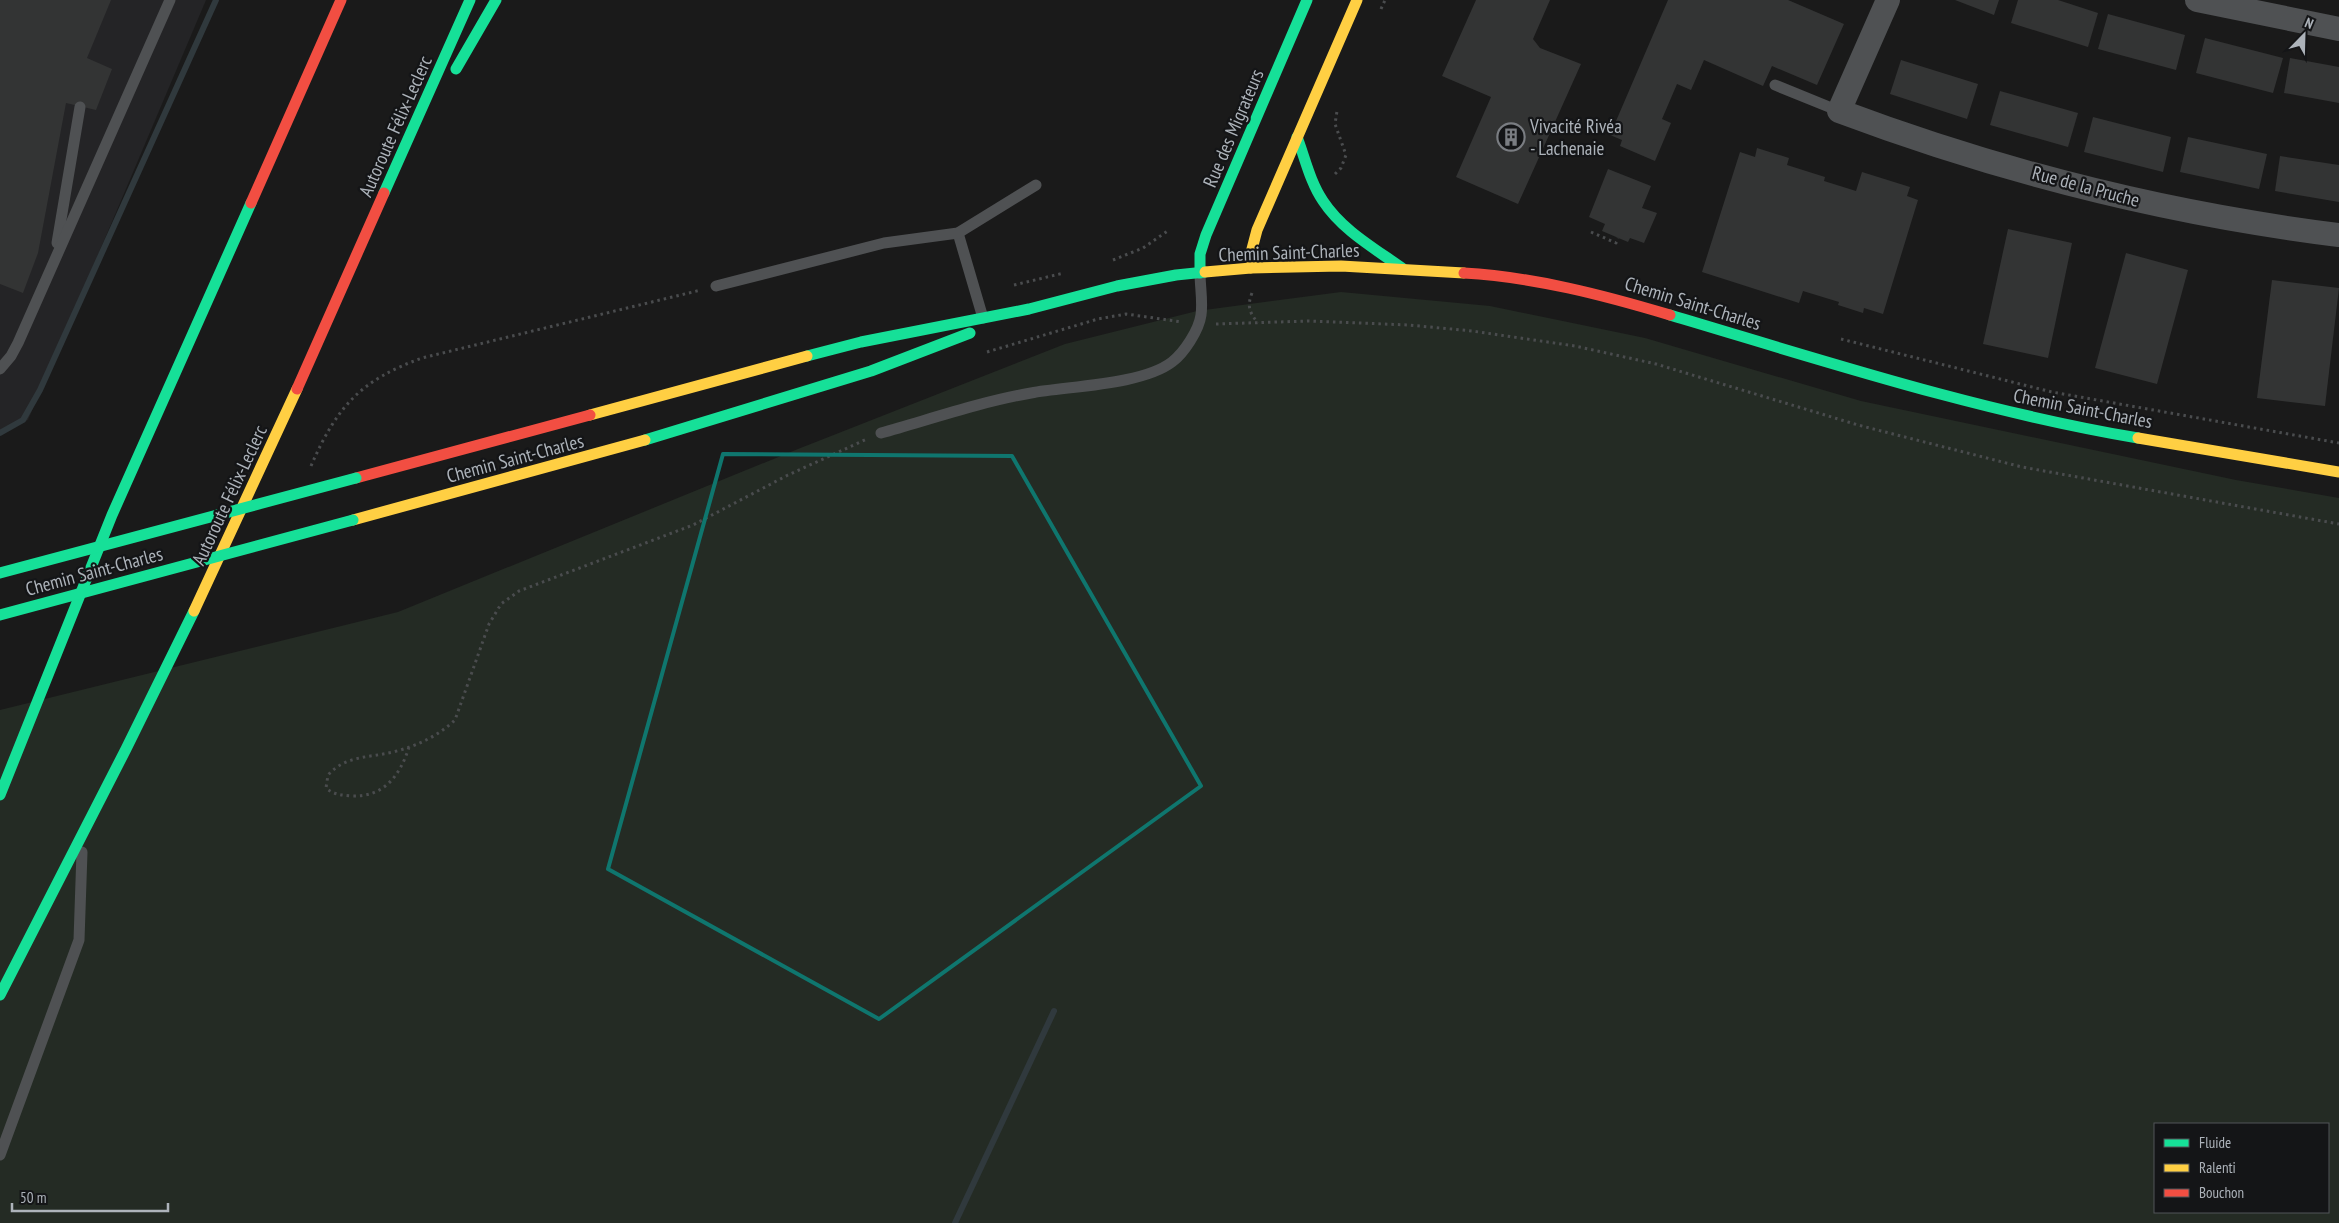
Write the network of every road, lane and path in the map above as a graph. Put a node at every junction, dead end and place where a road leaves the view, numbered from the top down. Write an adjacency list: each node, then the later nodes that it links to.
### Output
1 (170, 0): 26 (lane)
2 (341, 0): 45 (main road)
3 (470, 0): 19 (main road, Autoroute Félix-Leclerc)
4 (496, 0): 12 (main road)
5 (1308, 0): 29 (main road, Rue des Migrateurs)
6 (1357, 0): 18 (main road)
7 (1385, 0): 10 (path)
8 (1888, 0): 17 (street)
9 (2197, 0): 11 (street)
10 (1377, 18)
11 (2339, 29)
12 (452, 75)
13 (1775, 85): 17 (lane)
14 (442, 92): 19 (main road)
15 (80, 106): 26 (lane)
16 (1338, 107): 20 (path)
17 (1839, 111): 24 (street, Rue de la Pruche)
18 (1297, 137): 27 (main road); 28 (main road)
19 (394, 176): 46 (main road, Autoroute Félix-Leclerc)
20 (1330, 177)
21 (1036, 185): 22 (lane)
22 (958, 232): 30 (lane); 32 (lane)
23 (1591, 232): 25 (path)
24 (2339, 235)
25 (1618, 238)
26 (54, 261): 36 (lane)
27 (1251, 268): 28 (main road, Chemin Saint-Charles); 29 (main road, Chemin Saint-Charles)
28 (1402, 268): 40 (main road, Chemin Saint-Charles)
29 (1200, 273): 32 (main road, Chemin Saint-Charles); 37 (lane)
30 (716, 286): 39 (path)
31 (1253, 289): 33 (path)
32 (985, 322): 42 (main road, Chemin Saint-Charles, bridge); 43 (main road, Chemin Saint-Charles, bridge)
33 (1258, 323): 34 (path); 41 (path)
34 (1211, 324)
35 (1840, 338): 38 (path, Chemin Saint-Charles)
36 (0, 369)
37 (881, 433): 44 (path)
38 (2339, 443)
39 (311, 467)
40 (2339, 472)
41 (2339, 524)
42 (0, 573)
43 (0, 615)
44 (409, 747): 44 (path)
45 (0, 795)
46 (82, 835): 47 (main road, Autoroute Félix-Leclerc); 48 (lane)
47 (0, 995)
48 (0, 1155)

